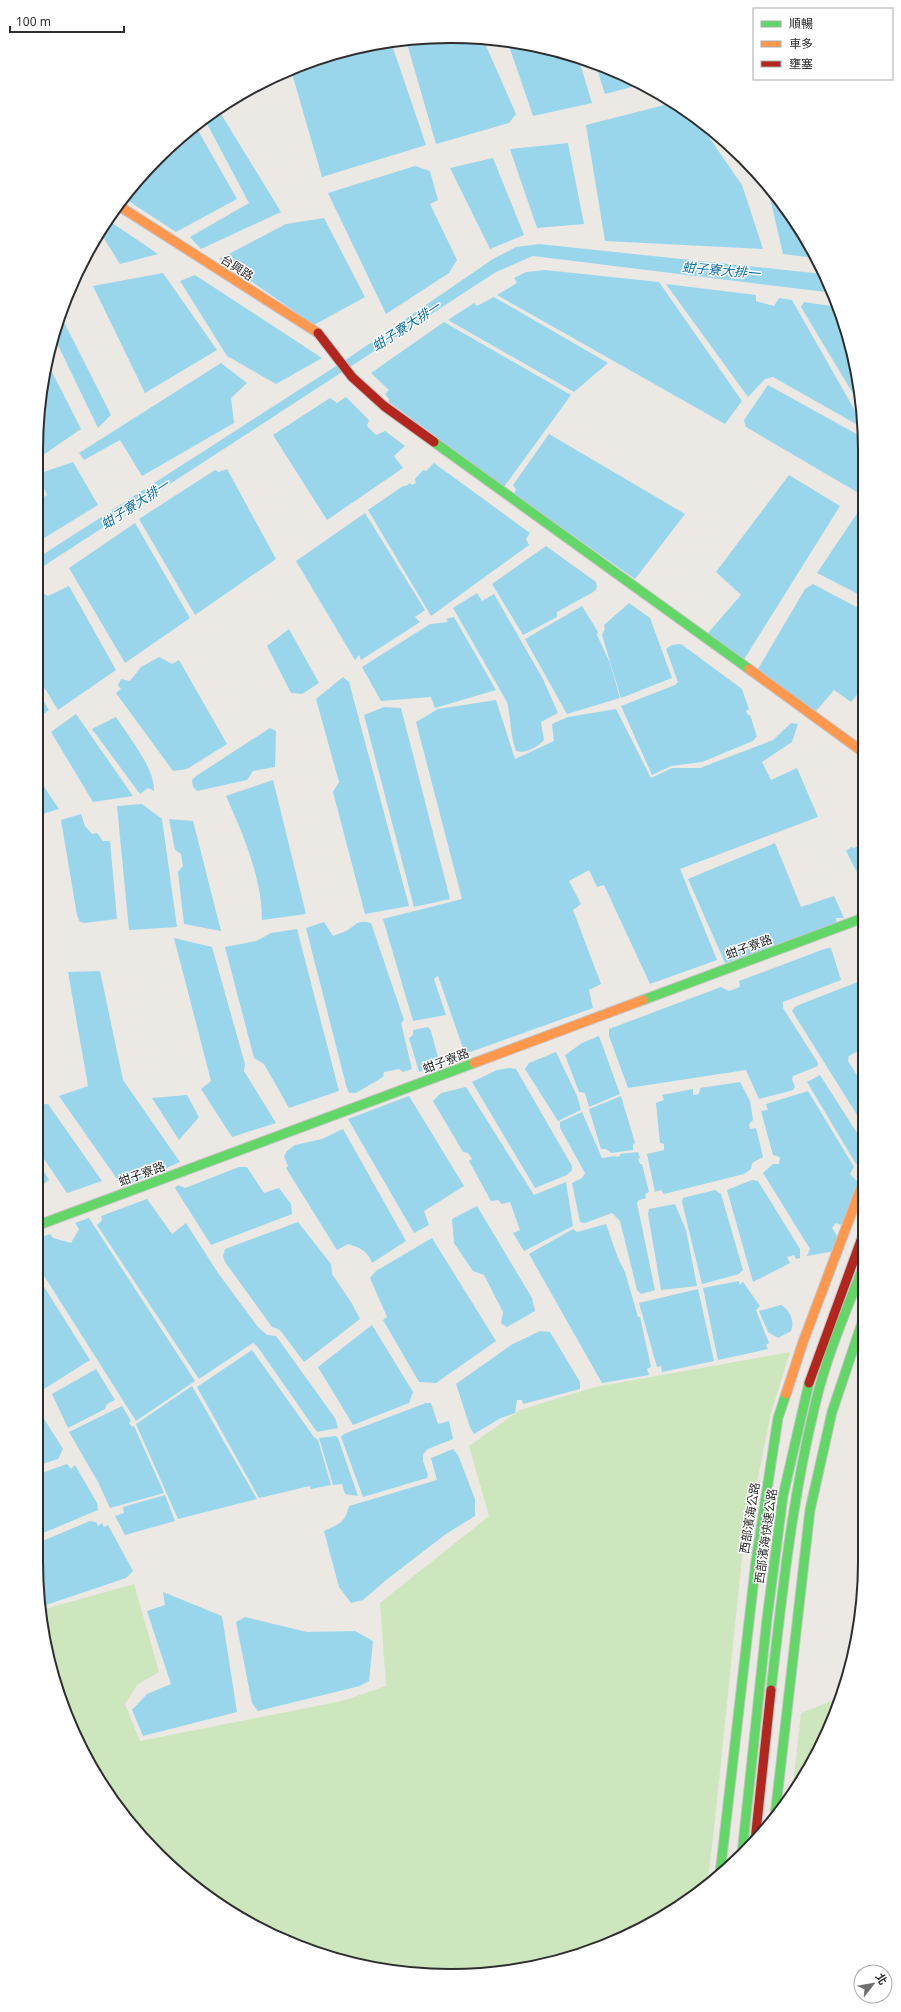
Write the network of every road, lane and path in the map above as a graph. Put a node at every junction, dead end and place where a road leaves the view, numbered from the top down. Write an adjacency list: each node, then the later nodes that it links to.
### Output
1 (122, 209): 2 (main road, 台興路)
2 (858, 749)
3 (858, 920): 5 (main road, 蚶子寮路)
4 (858, 1196): 12 (main road, 西部濱海公路)
5 (43, 1223)
6 (858, 1248): 11 (main road, 西部濱海快速公路)
7 (858, 1281): 10 (main road, 西部濱海快速公路)
8 (858, 1333): 9 (main road)
9 (777, 1805)
10 (756, 1831)
11 (743, 1846)
12 (721, 1866)

